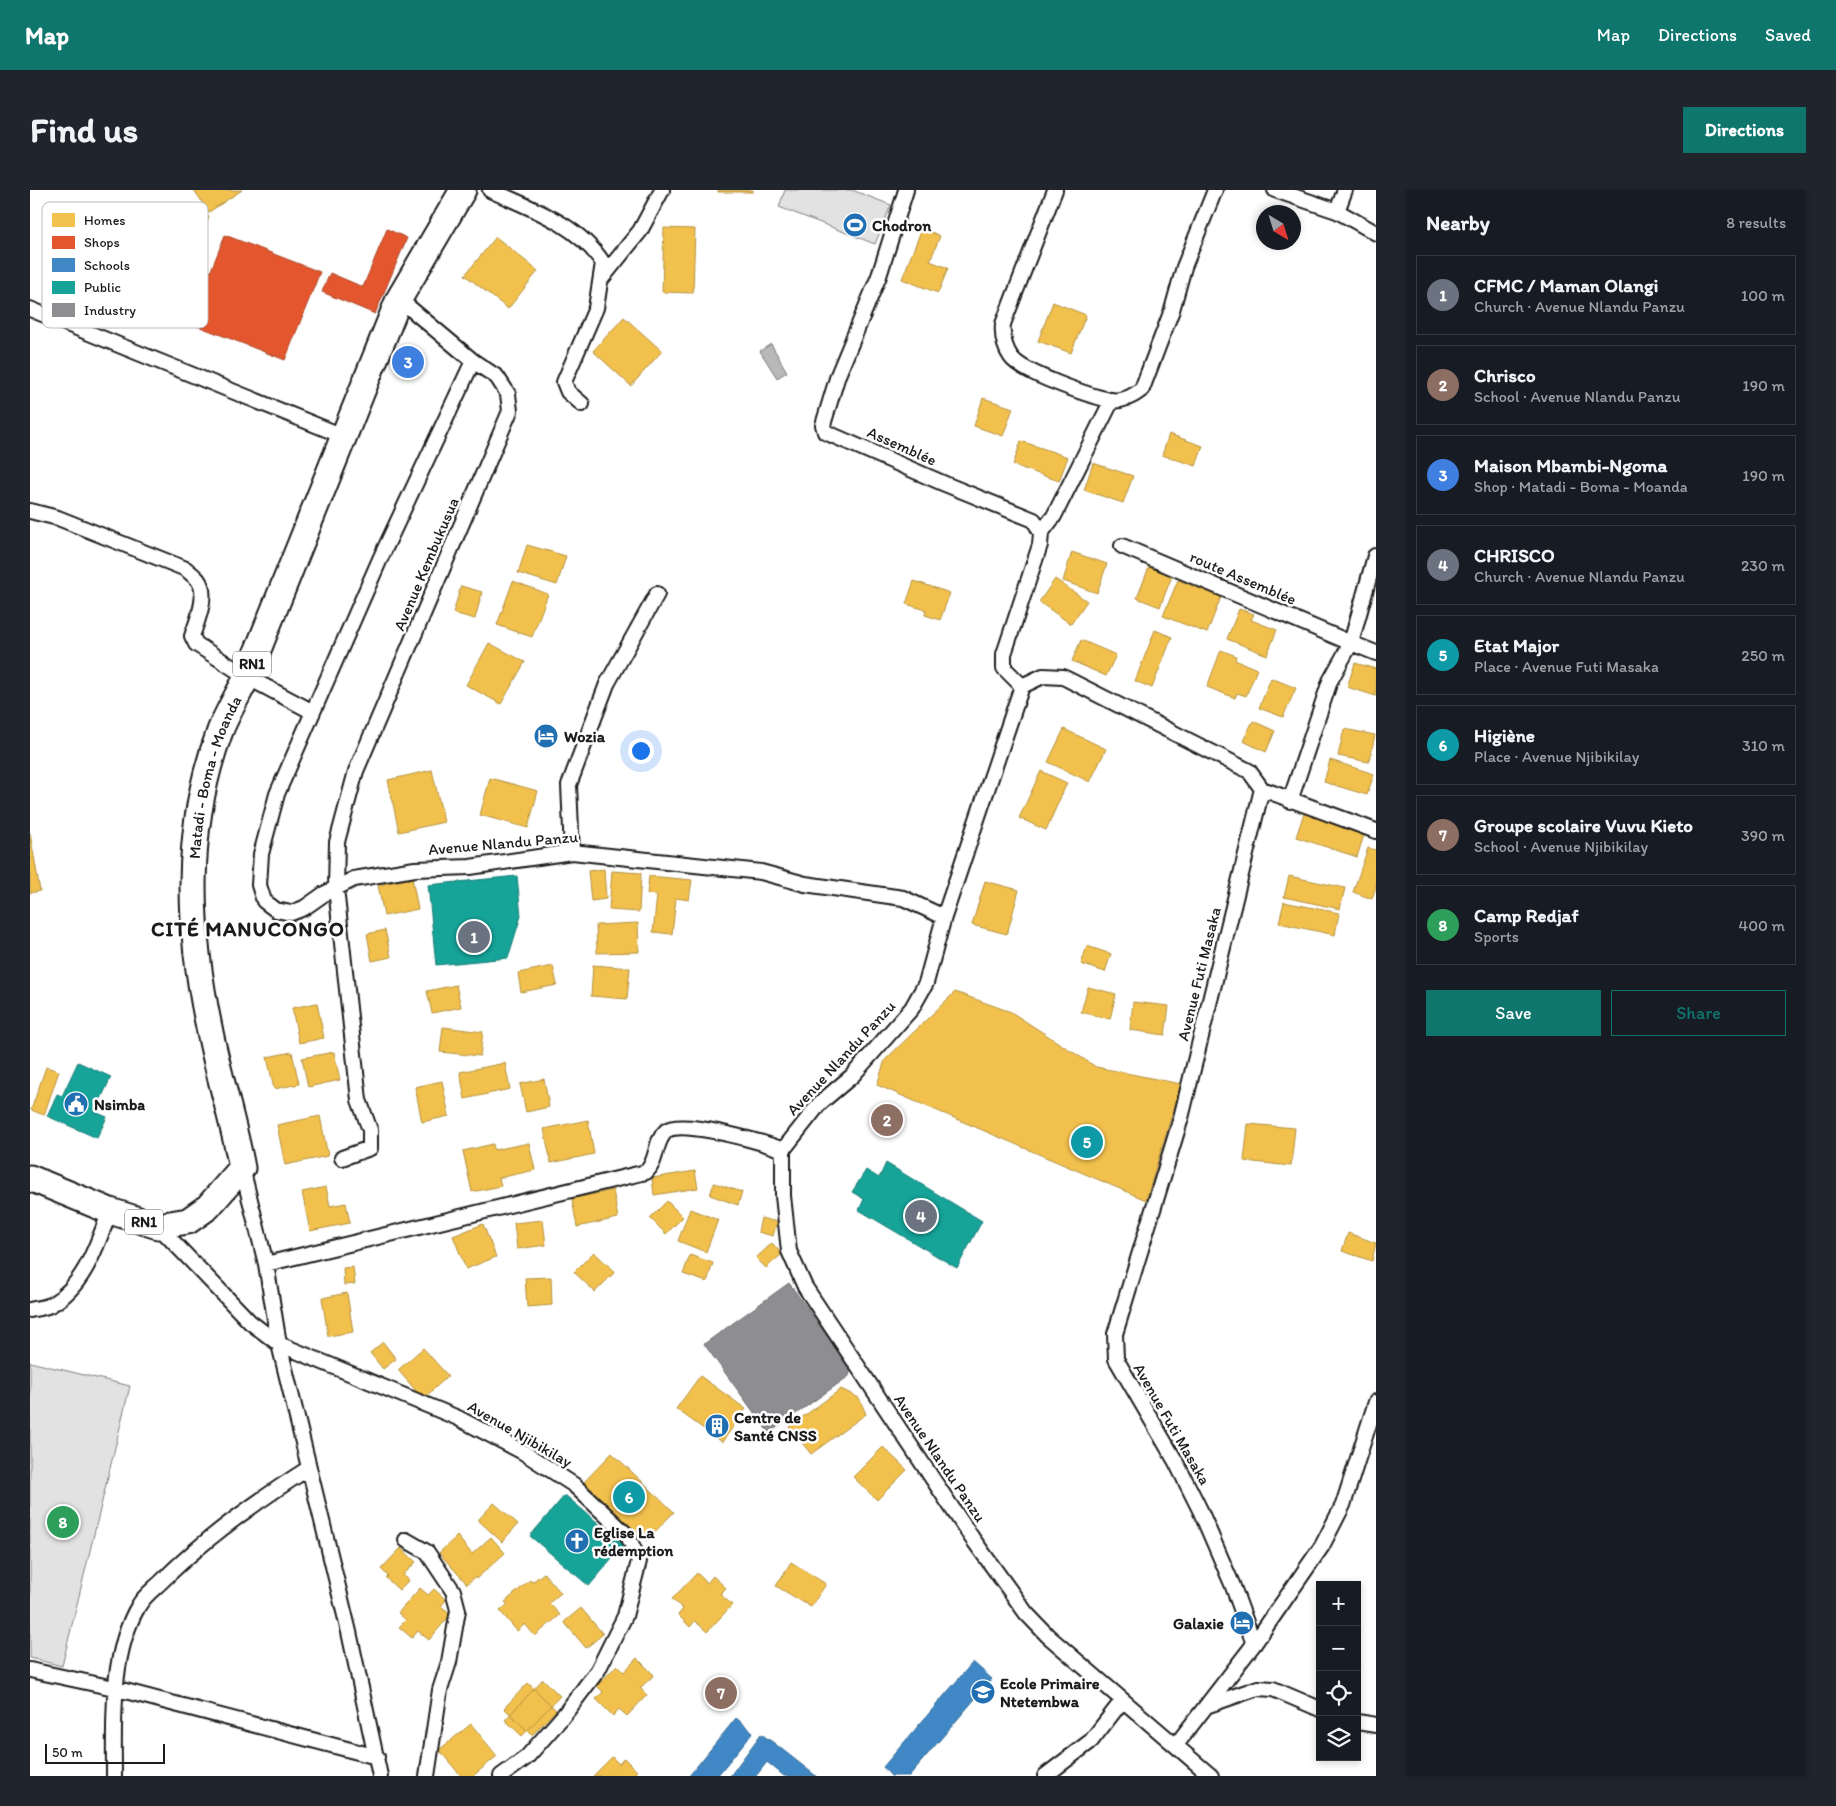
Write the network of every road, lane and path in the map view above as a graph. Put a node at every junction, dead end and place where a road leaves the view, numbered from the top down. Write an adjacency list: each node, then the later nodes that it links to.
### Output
1 (464, 190): 12 (highway, Matadi - Boma - Moanda / RN1)
2 (490, 190): 11 (street)
3 (662, 190): 11 (street)
4 (906, 190): 21 (street, Assemblée)
5 (1055, 190): 17 (street)
6 (1215, 190): 17 (street)
7 (1275, 190): 9 (street)
8 (1345, 190): 9 (street)
9 (1337, 211): 10 (street)
10 (1376, 234)
11 (602, 278): 18 (street)
12 (399, 299): 16 (street, Avenue Kembukusua); 19 (highway, Matadi - Boma - Moanda / RN1)
13 (30, 310): 14 (street)
14 (42, 315)
15 (75, 328): 19 (street)
16 (473, 361): 29 (street); 34 (street, Avenue Kembukusua)
17 (1112, 400): 21 (street)
18 (582, 404)
19 (343, 436): 27 (highway, Matadi - Boma - Moanda / RN1)
20 (30, 511): 27 (street)
21 (1042, 533): 28 (street)
22 (1122, 546): 25 (street, route Assemblée)
23 (1374, 556): 25 (street)
24 (657, 594): 33 (street)
25 (1351, 643): 26 (street, route Assemblée); 31 (street)
26 (1376, 653)
27 (247, 677): 29 (street); 38 (highway, Matadi - Boma - Moanda / RN1)
28 (1022, 686): 30 (street); 35 (street)
29 (312, 712): 34 (street, Avenue Nlandu Panzu)
30 (1262, 789): 31 (street); 48 (street, Avenue Futi Masaka)
31 (1290, 801): 32 (street)
32 (1376, 831)
33 (572, 852): 34 (street, Avenue Nlandu Panzu); 35 (street, Avenue Nlandu Panzu)
34 (336, 888): 37 (street, Avenue Kembukusua)
35 (944, 917): 36 (street, Avenue Nlandu Panzu)
36 (783, 1150): 42 (street); 51 (street, Avenue Nlandu Panzu)
37 (342, 1158)
38 (242, 1168): 41 (highway, RN1); 42 (street)
39 (30, 1178): 40 (highway, RN1)
40 (110, 1211): 41 (highway, RN1); 43 (street)
41 (158, 1226): 44 (street, Avenue Njibikilay)
42 (266, 1264): 44 (street)
43 (30, 1310)
44 (279, 1344): 46 (street); 61 (street, Avenue Njibikilay)
45 (1376, 1402): 48 (street)
46 (309, 1468): 50 (street); 57 (street)
47 (406, 1540): 60 (street)
48 (1254, 1644): 52 (street)
49 (30, 1670): 50 (street)
50 (114, 1688): 57 (street); 58 (street)
51 (1122, 1701): 56 (street, Avenue Nlandu Panzu); 62 (street)
52 (1208, 1705): 53 (street); 56 (street)
53 (1316, 1707)
54 (1361, 1723): 55 (street)
55 (1376, 1725)
56 (1176, 1745): 63 (street, Avenue Nlandu Panzu)
57 (377, 1757): 59 (street)
58 (114, 1776)
59 (380, 1776)
60 (427, 1776)
61 (501, 1776)
62 (1045, 1776)
63 (1211, 1776)

